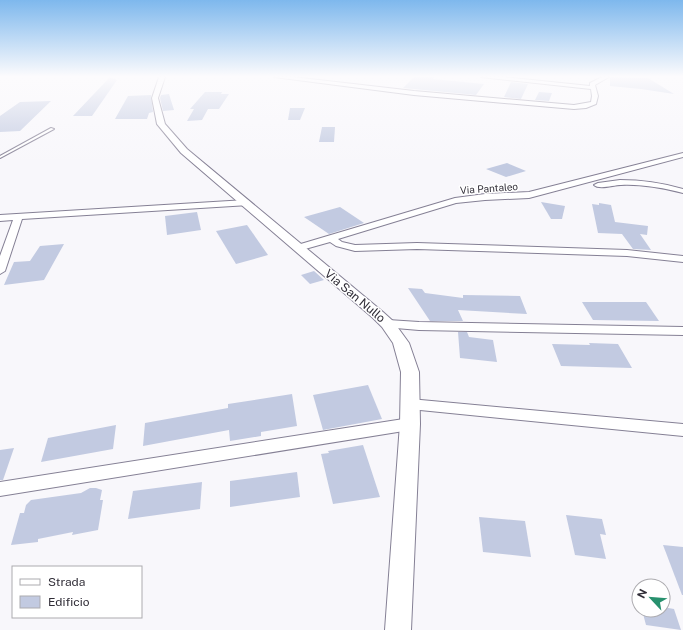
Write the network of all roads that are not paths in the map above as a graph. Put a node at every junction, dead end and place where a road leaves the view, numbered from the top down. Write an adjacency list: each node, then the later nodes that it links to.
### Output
1 (157, 106): 9 (street, Via San Nullo)
2 (560, 106): 3 (street)
3 (576, 106)
4 (52, 129): 6 (lane)
5 (683, 155): 7 (street, Via Pantaleo)
6 (0, 157)
7 (561, 187): 8 (street); 12 (street, Via Pantaleo)
8 (683, 191)
9 (246, 203): 10 (street); 13 (street, Via San Nullo)
10 (19, 216): 11 (street); 15 (street)
11 (0, 218)
12 (331, 238): 13 (street, Via Pantaleo); 14 (street)
13 (298, 248): 16 (street, Via San Nullo)
14 (683, 259)
15 (0, 271)
16 (388, 324): 17 (street); 18 (street, Via San Nullo)
17 (683, 331)
18 (410, 404): 19 (street, Via San Nullo); 20 (street)
19 (410, 424): 21 (street); 22 (street, Via San Nullo)
20 (683, 430)
21 (0, 489)
22 (398, 630)

